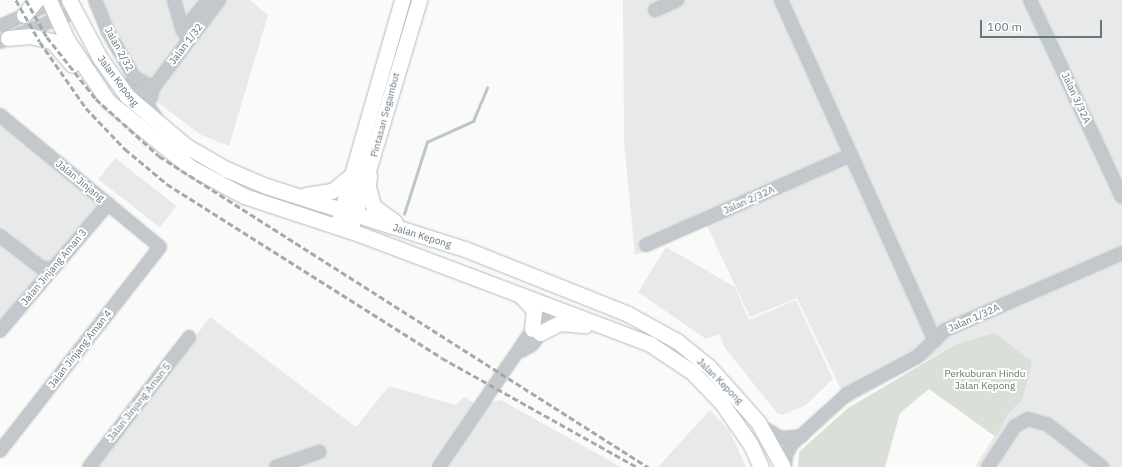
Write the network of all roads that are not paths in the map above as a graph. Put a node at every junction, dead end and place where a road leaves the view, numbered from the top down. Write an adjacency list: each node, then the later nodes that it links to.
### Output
1 (36, 0): 14 (main road)
2 (96, 0): 19 (street, Jalan 2/32)
3 (174, 0): 16 (street)
4 (208, 0): 16 (street)
5 (219, 0): 16 (street, Jalan 1/32)
6 (402, 0): 23 (main road, Pintasan Segambut)
7 (419, 0): 24 (main road, Pintasan Segambut)
8 (677, 0): 13 (street)
9 (781, 0): 21 (street)
10 (1030, 0): 26 (street, Jalan 3/32A)
11 (54, 5): 12 (street); 14 (street); 15 (street); 18 (main road, Jalan Kepong)
12 (72, 6): 17 (main road, Jalan Kepong)
13 (655, 10)
14 (24, 14): 15 (street)
15 (3, 35): 18 (main road)
16 (186, 35): 19 (street, Jalan 1/32)
17 (108, 70): 19 (street); 22 (main road, Jalan Kepong)
18 (91, 80): 29 (main road, Jalan Kepong)
19 (153, 88): 22 (street, Jalan 1/32)
20 (0, 115): 27 (street, Jalan Jinjang)
21 (851, 155): 32 (street, Jalan 2/32A); 43 (street)
22 (209, 160): 25 (main road, Jalan Kepong)
23 (353, 174): 25 (main road); 28 (main road, Pintasan Segambut)
24 (369, 175): 28 (main road, Pintasan Segambut); 31 (main road)
25 (293, 194): 28 (main road, Jalan Kepong)
26 (1122, 196)
27 (108, 204): 33 (street, Jalan Jinjang); 35 (street, Jalan Jinjang Aman 3)
28 (348, 212): 29 (main road, Pintasan Segambut); 31 (main road, Jalan Kepong)
29 (343, 228): 36 (main road, Jalan Kepong)
30 (0, 236): 35 (street)
31 (419, 236): 37 (main road); 38 (main road, Jalan Kepong)
32 (646, 245)
33 (160, 247): 46 (street, Jalan Jinjang Aman 4)
34 (1122, 253): 43 (street, Jalan 1/32A)
35 (53, 269): 39 (street, Jalan Jinjang Aman 3)
36 (518, 294): 37 (main road, Jalan Kepong); 40 (main road)
37 (555, 305): 38 (main road); 40 (street); 41 (main road, Jalan Kepong)
38 (628, 314): 44 (main road, Jalan Kepong)
39 (0, 331)
40 (536, 331): 41 (main road); 50 (street)
41 (621, 331): 51 (main road, Jalan Kepong)
42 (189, 337): 48 (street, Jalan Jinjang Aman 5)
43 (935, 341): 45 (street, Jalan 1/32A)
44 (758, 422): 45 (street); 52 (main road, Jalan Kepong)
45 (802, 436): 52 (street)
46 (0, 450)
47 (319, 452): 49 (street)
48 (89, 467)
49 (276, 467)
50 (439, 467)
51 (761, 467)
52 (784, 467)
53 (988, 467): 54 (street)
54 (1102, 467)

